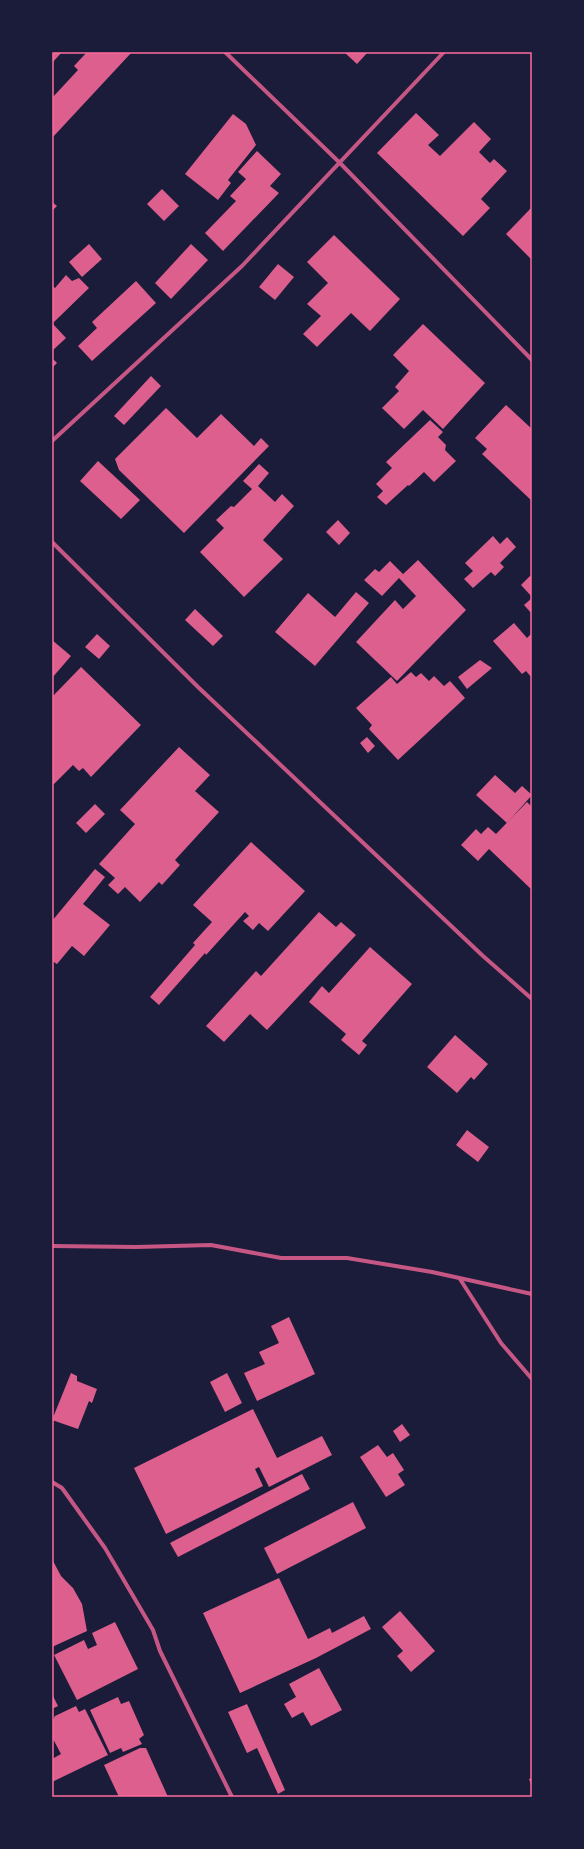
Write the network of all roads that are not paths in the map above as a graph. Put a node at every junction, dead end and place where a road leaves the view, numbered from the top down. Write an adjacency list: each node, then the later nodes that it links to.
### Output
1 (225, 52): 3 (street)
2 (444, 52): 3 (street)
3 (340, 163): 4 (street); 5 (street)
4 (532, 360)
5 (52, 441)
6 (52, 542): 7 (street)
7 (532, 999)
8 (52, 1246): 9 (street)
9 (460, 1279): 10 (street); 11 (street)
10 (532, 1294)
11 (532, 1379)
12 (52, 1482): 13 (street)
13 (232, 1797)

